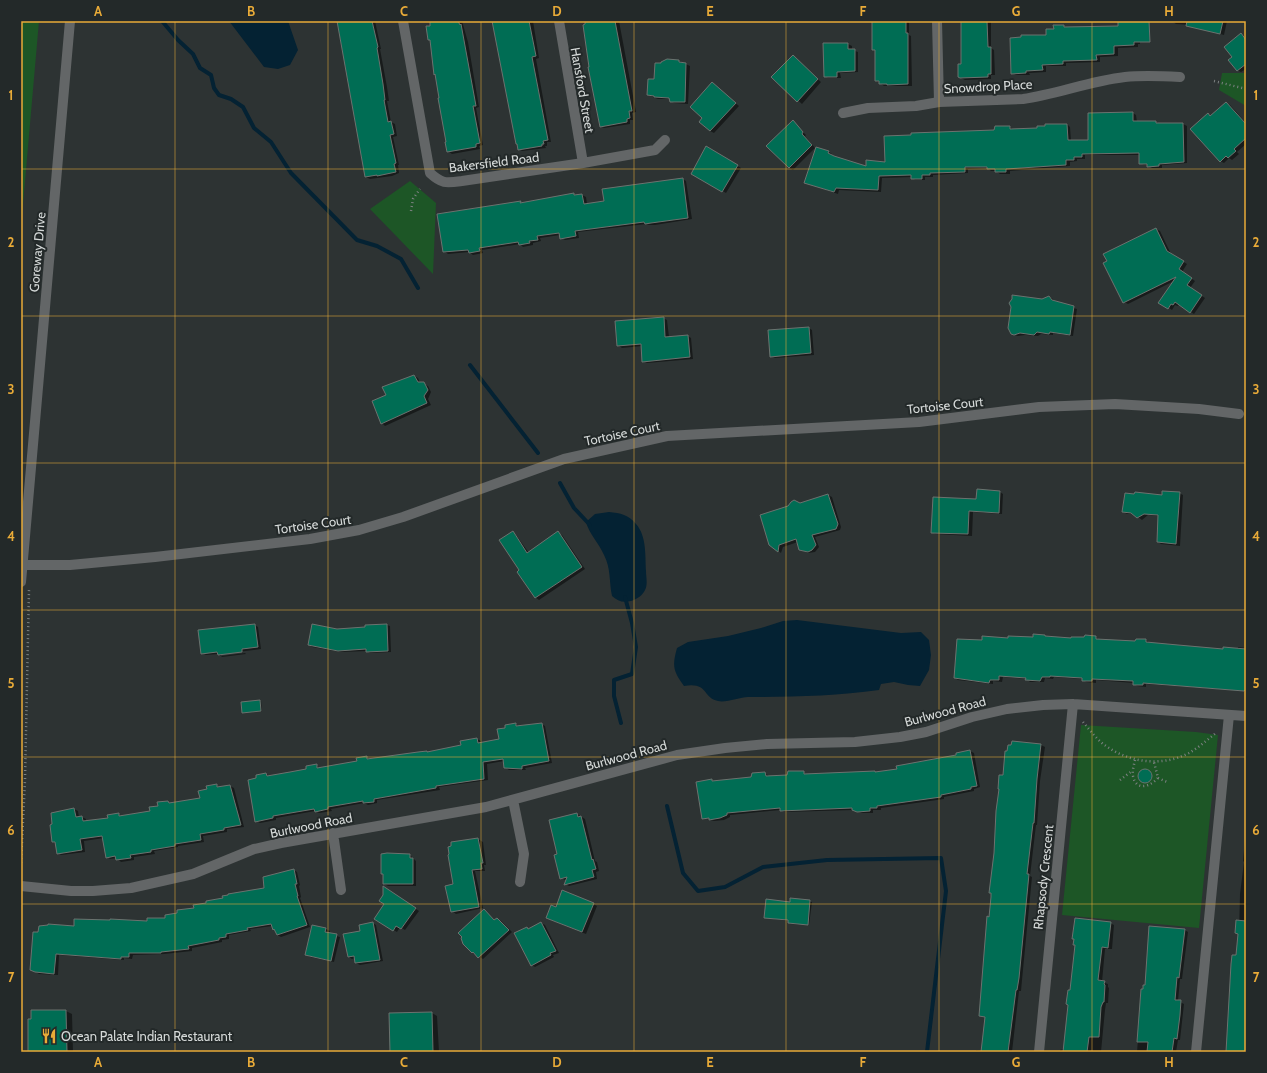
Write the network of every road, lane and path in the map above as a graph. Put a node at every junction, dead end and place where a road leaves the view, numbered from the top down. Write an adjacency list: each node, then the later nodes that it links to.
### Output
1 (70, 21): 15 (street, Goreway Drive)
2 (403, 21): 11 (street, Bakersfield Road)
3 (558, 21): 11 (street, Hansford Street)
4 (937, 21): 8 (street)
5 (1180, 77): 8 (street, Snowdrop Place)
6 (1214, 81): 7 (path)
7 (1246, 89)
8 (939, 102): 9 (street, Snowdrop Place)
9 (843, 113)
10 (665, 140): 11 (street, Bakersfield Road)
11 (583, 163)
12 (420, 188): 13 (path)
13 (411, 211)
14 (1239, 414): 15 (street, Tortoise Court)
15 (22, 565): 16 (street, Goreway Drive)
16 (25, 583): 30 (path)
17 (1073, 704): 18 (street, Burlwood Road); 28 (street, Burlwood Road); 34 (street, Rhapsody Crescent)
18 (1229, 715): 19 (street, Burlwood Road); 35 (street)
19 (1246, 716)
20 (1083, 722): 22 (path)
21 (1216, 732): 23 (path)
22 (1135, 760): 23 (path); 24 (path)
23 (1154, 762): 25 (path)
24 (1133, 771): 25 (path); 26 (path)
25 (1158, 778): 27 (path)
26 (1120, 780)
27 (1167, 782)
28 (513, 800): 29 (street, Burlwood Road); 31 (street)
29 (333, 833): 32 (street, Burlwood Road); 33 (street)
30 (21, 863)
31 (520, 882)
32 (21, 886)
33 (341, 890)
34 (1039, 1052)
35 (1196, 1052)

